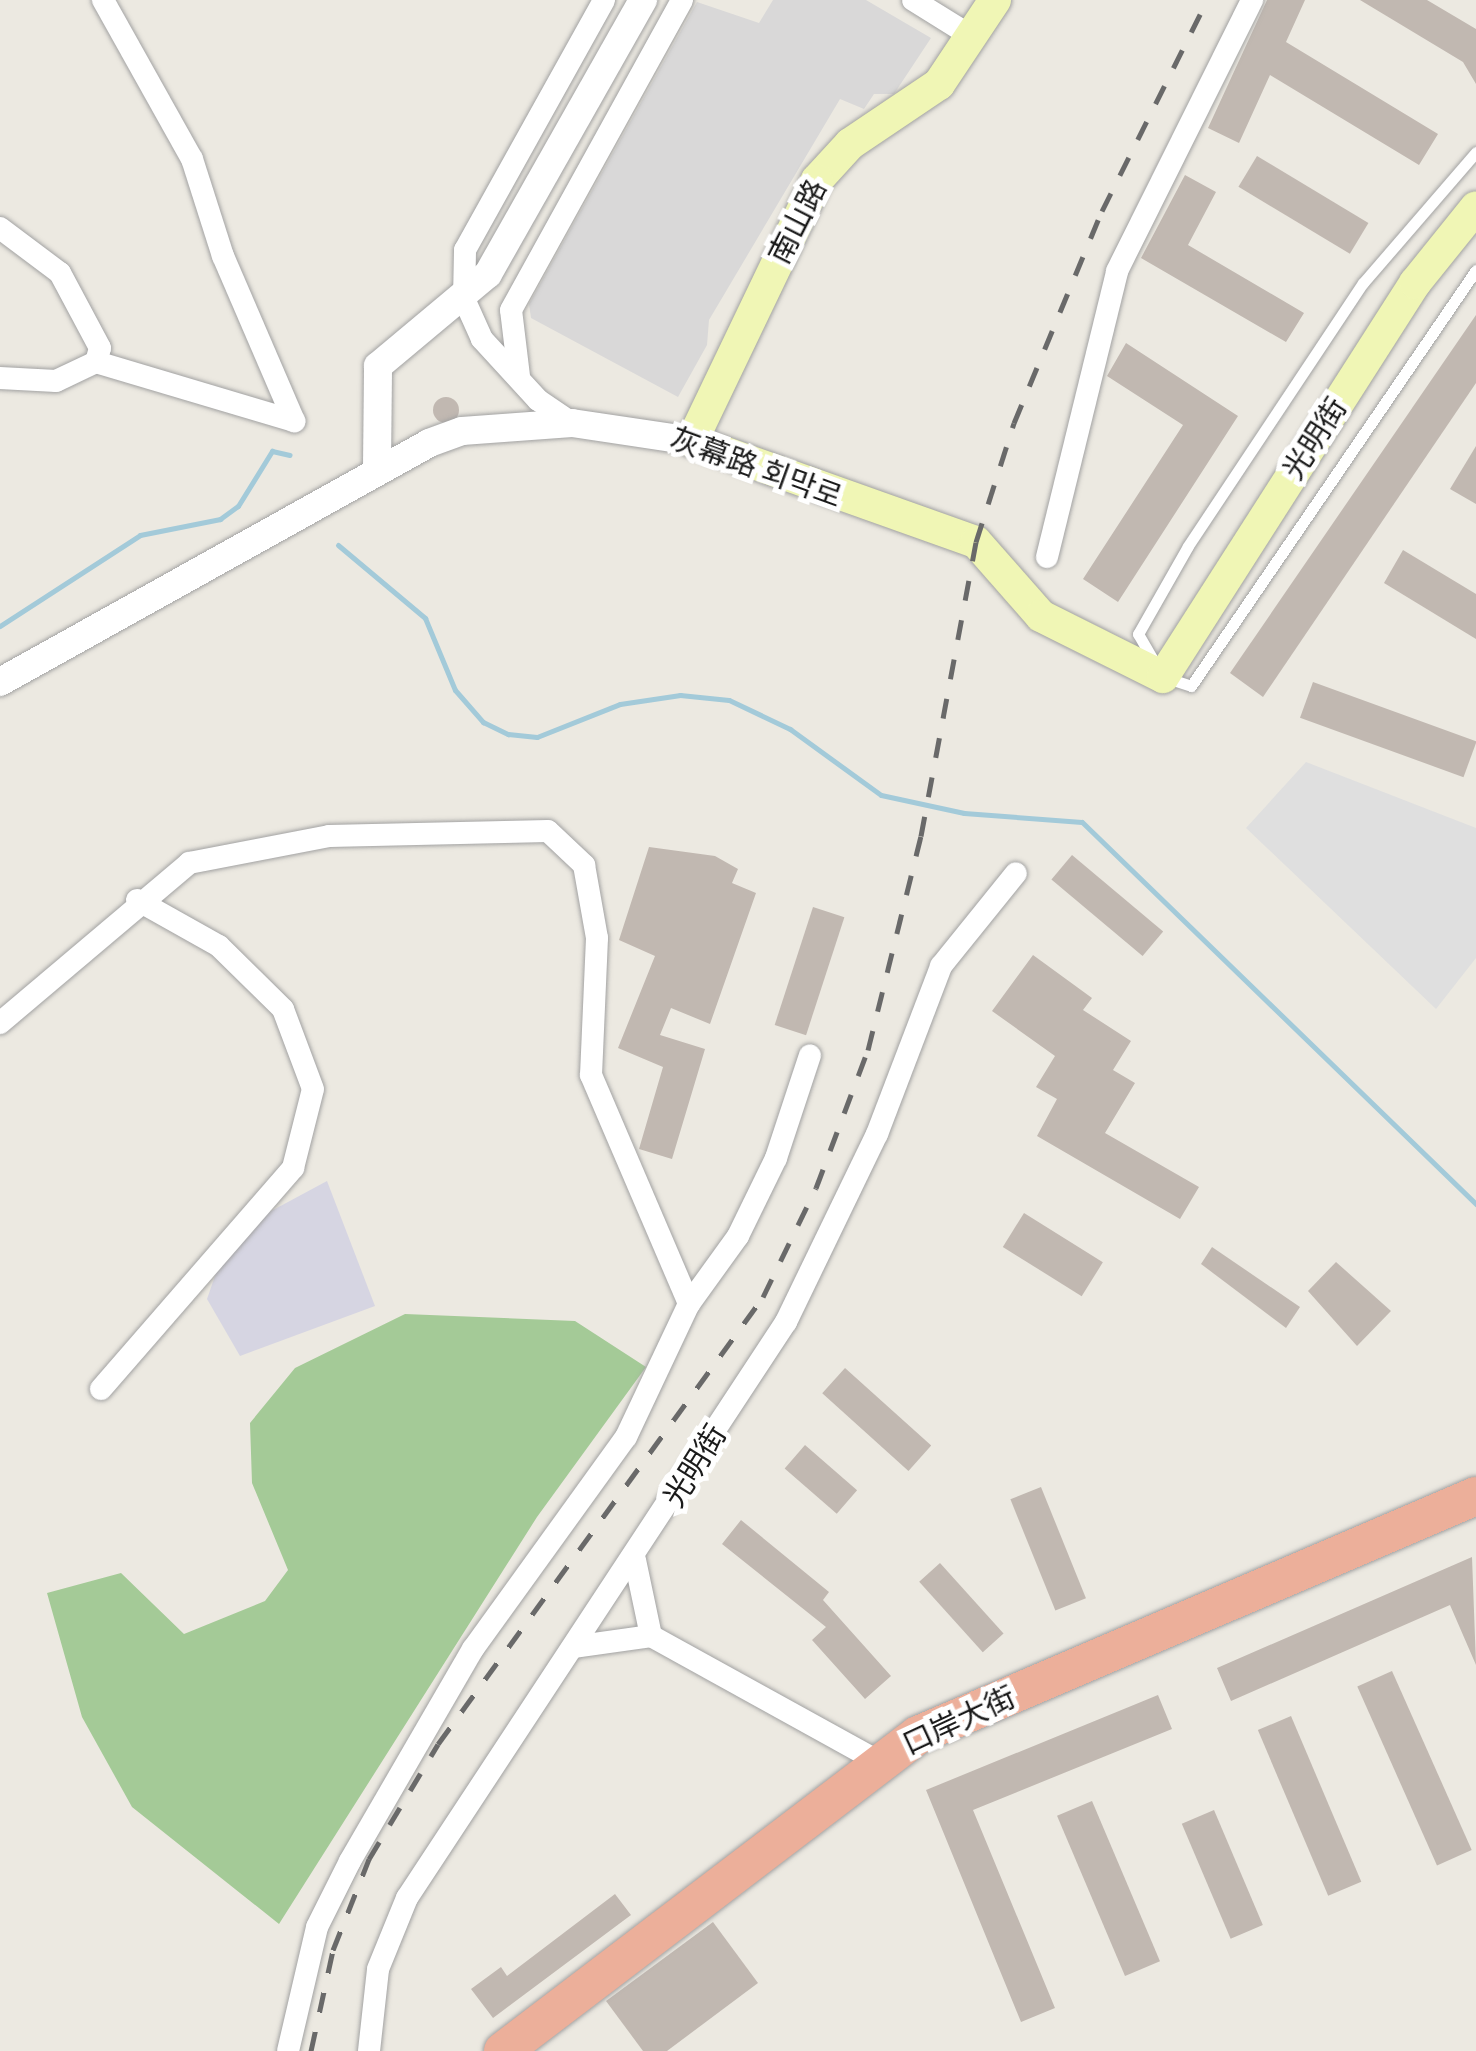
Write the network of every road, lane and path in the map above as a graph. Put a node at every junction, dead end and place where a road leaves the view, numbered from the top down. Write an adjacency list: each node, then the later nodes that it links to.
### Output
1 (103, 0): 14 (street)
2 (604, 0): 13 (street)
3 (644, 0): 13 (street)
4 (682, 0): 16 (street)
5 (913, 0): 8 (street)
6 (995, 0): 8 (main road, 南山路)
7 (1252, 0): 20 (street)
8 (971, 36): 18 (main road, 南山路)
9 (1476, 152): 21 (lane)
10 (1476, 207): 21 (main road, 光明街)
11 (0, 228): 14 (street)
12 (1476, 270): 21 (lane)
13 (464, 299): 16 (street); 19 (street)
14 (96, 362): 15 (street)
15 (0, 378)
16 (520, 380): 17 (street)
17 (572, 422): 18 (street, 灰幕路 회막로); 19 (street, 灰幕路 회막로)
18 (692, 441): 21 (main road, 灰幕路 회막로)
19 (377, 466): 22 (street, 灰幕路 회막로)
20 (1047, 556)
21 (1163, 677)
22 (0, 682)
23 (1016, 873): 30 (street, 光明街)
24 (137, 900): 25 (street); 27 (street); 28 (street)
25 (0, 1024)
26 (810, 1055): 27 (street)
27 (689, 1304): 34 (street)
28 (101, 1389)
29 (1476, 1496): 33 (highway, 口岸大街)
30 (635, 1560): 31 (street); 32 (street, 光明街)
31 (651, 1636): 32 (street); 33 (street)
32 (573, 1646): 35 (street, 光明街)
33 (877, 1761): 36 (highway, 口岸大街)
34 (288, 2051)
35 (370, 2051)
36 (503, 2051)

